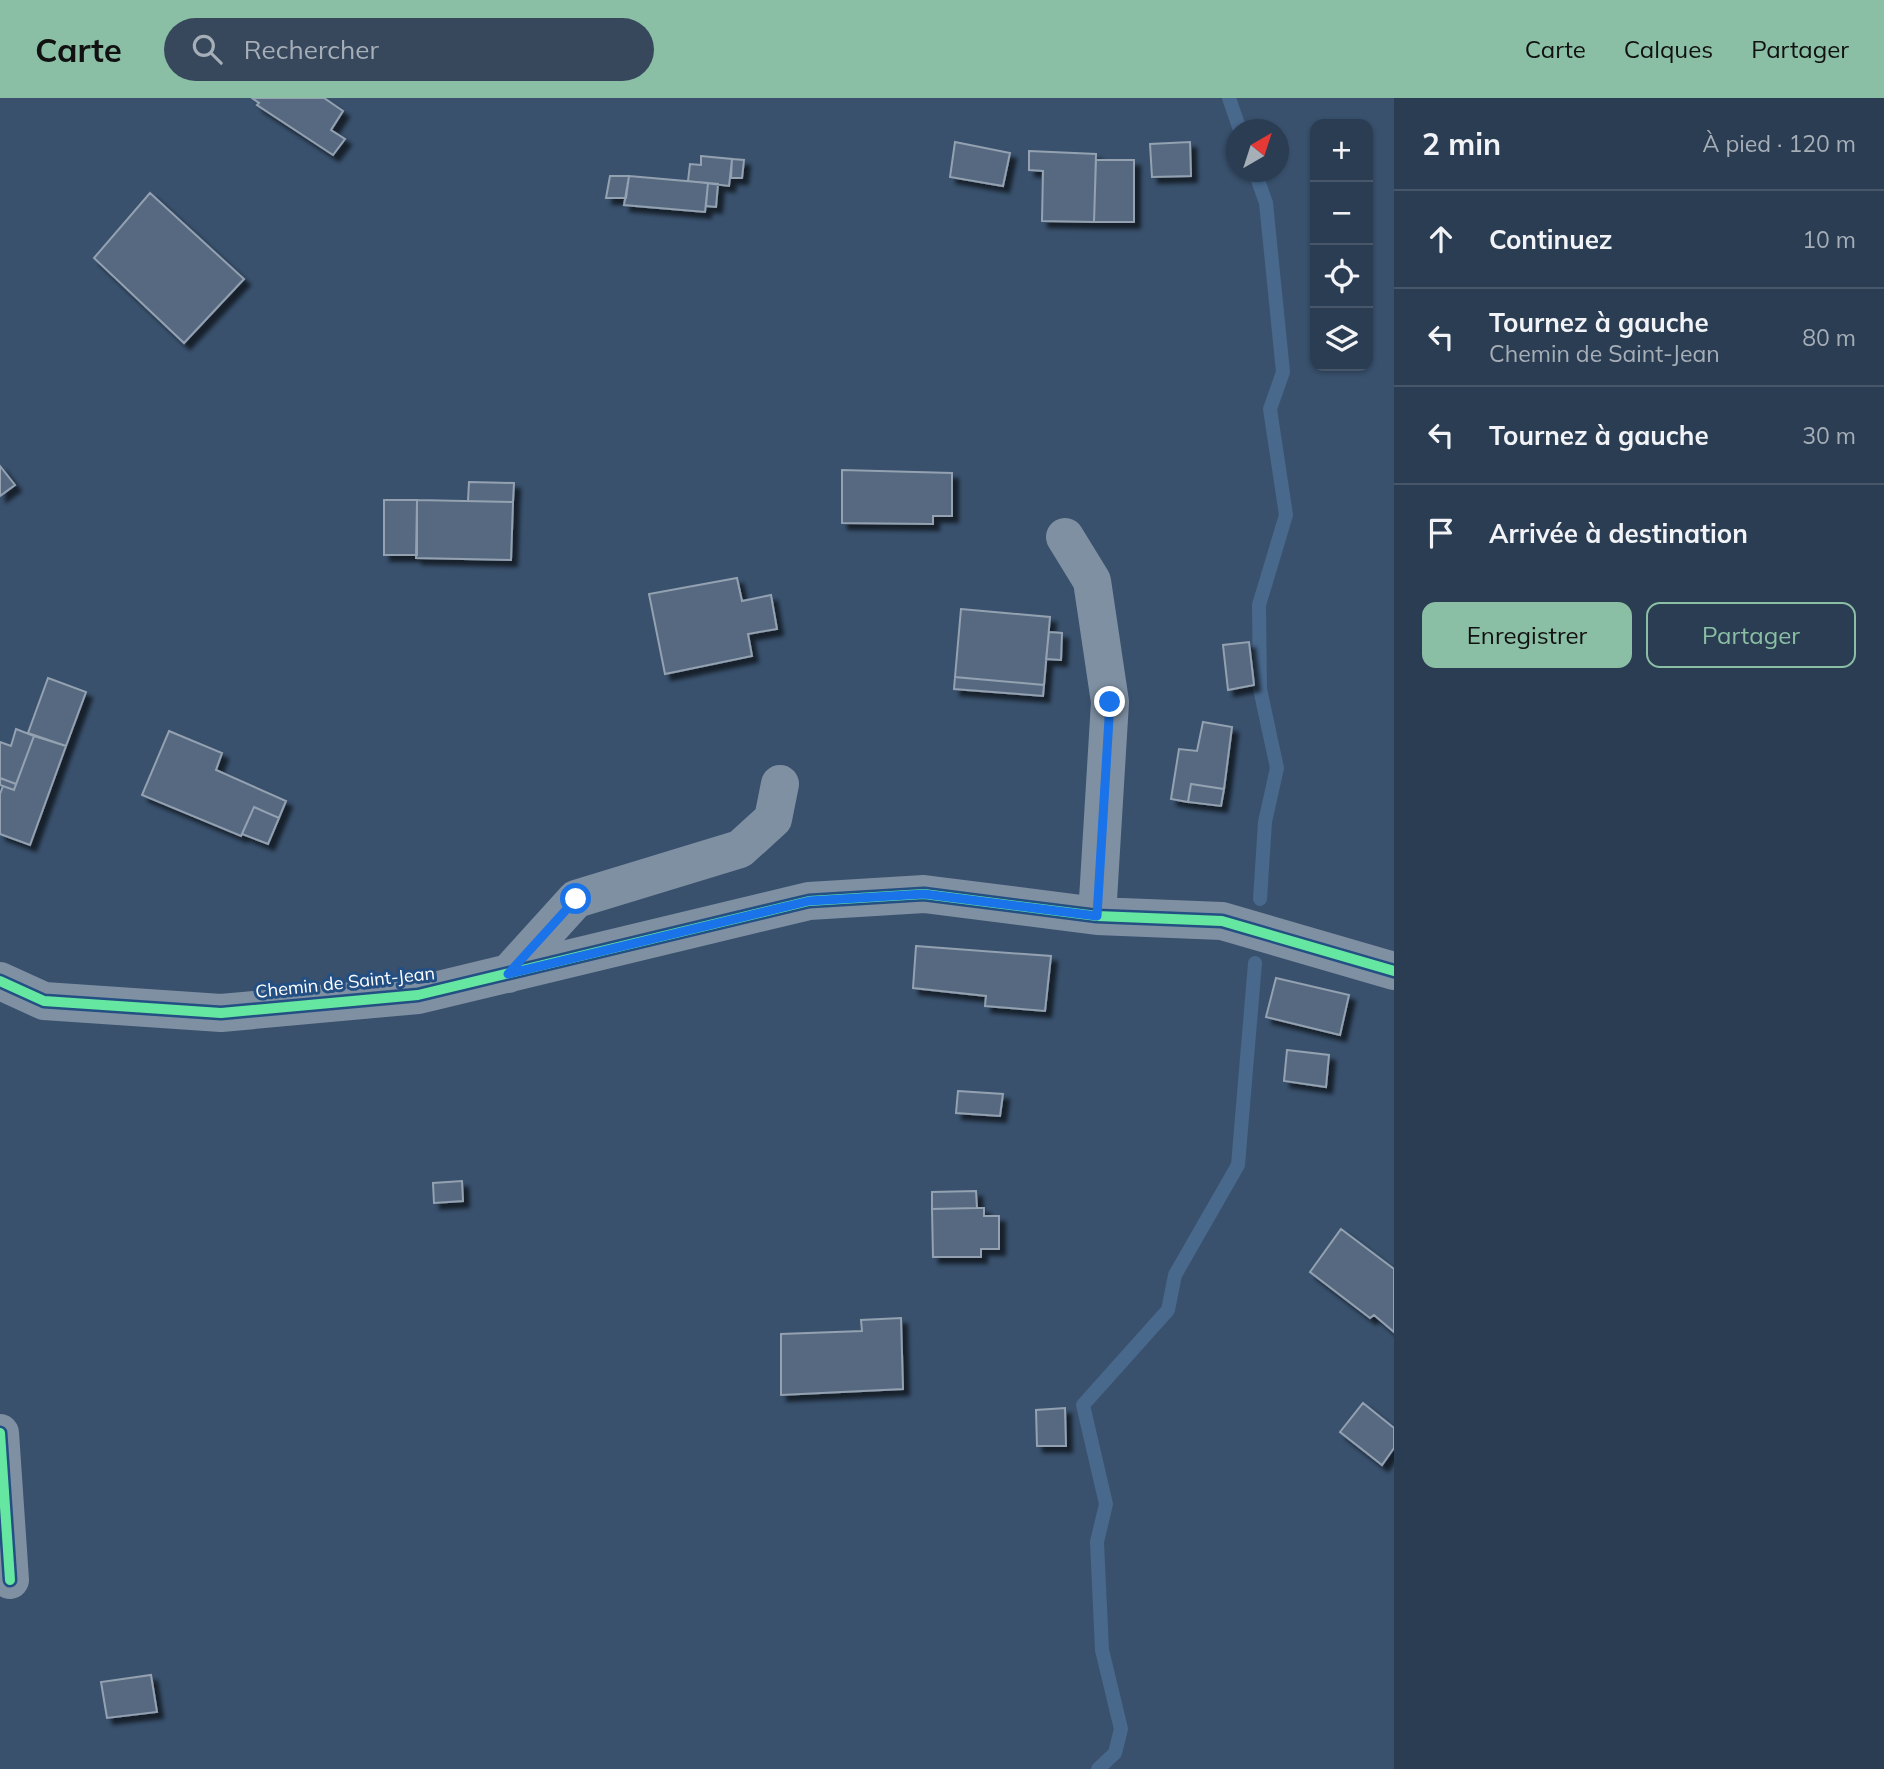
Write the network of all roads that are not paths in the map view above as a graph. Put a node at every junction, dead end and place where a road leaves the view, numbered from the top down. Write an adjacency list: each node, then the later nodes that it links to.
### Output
1 (1065, 537): 3 (street)
2 (780, 784): 5 (street)
3 (1097, 916): 4 (street, Chemin de Saint-Jean); 5 (street, Chemin de Saint-Jean)
4 (1394, 971)
5 (508, 974): 6 (street, Chemin de Saint-Jean)
6 (2, 989)
7 (0, 1433): 8 (street)
8 (10, 1580)

